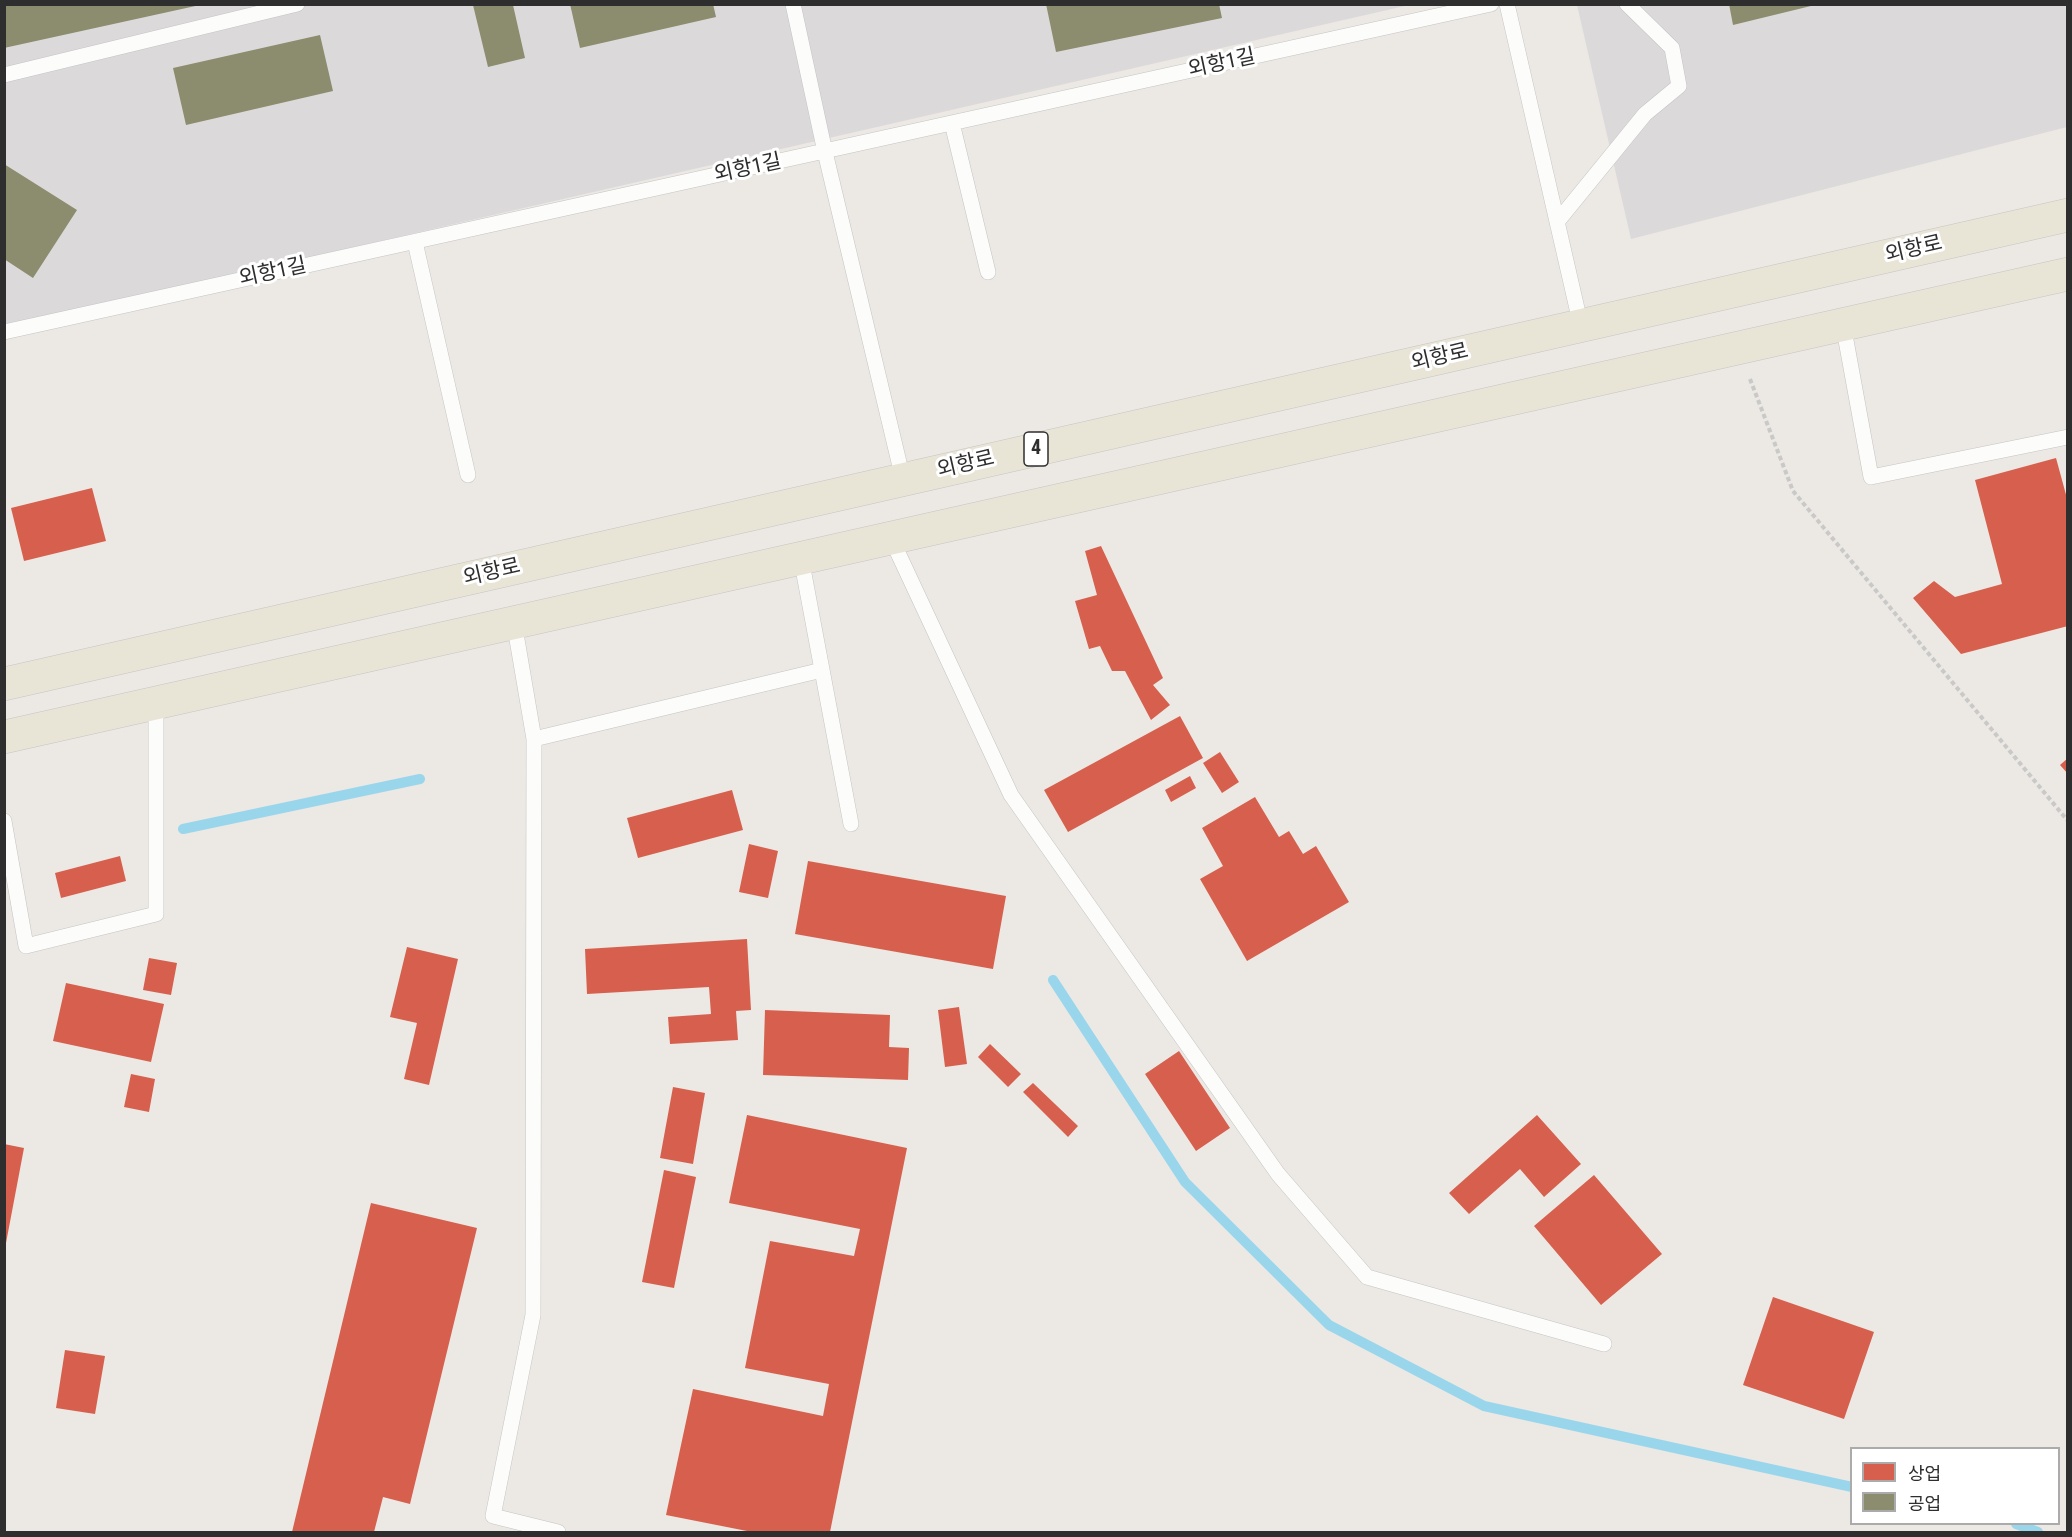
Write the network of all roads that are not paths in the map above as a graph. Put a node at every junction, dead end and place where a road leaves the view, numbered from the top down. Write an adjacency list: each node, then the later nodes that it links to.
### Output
1 (297, 4): 6 (lane)
2 (793, 4): 8 (lane)
3 (1491, 4): 7 (lane, 외항1길)
4 (1507, 4): 10 (lane)
5 (1627, 4): 10 (lane)
6 (4, 75)
7 (952, 123): 8 (lane, 외항1길); 12 (lane)
8 (825, 152): 11 (lane, 외항1길); 19 (lane)
9 (2067, 215): 15 (main road, 외항로 / 4)
10 (1557, 222): 15 (lane)
11 (415, 242): 16 (lane, 외항1길); 18 (lane)
12 (988, 273)
13 (2067, 277): 14 (main road)
14 (1843, 324): 17 (lane); 20 (main road)
15 (1581, 326): 19 (main road, 외항로 / 4)
16 (4, 332)
17 (2067, 437)
18 (468, 475)
19 (903, 479): 24 (main road, 외항로 / 4)
20 (891, 538): 21 (main road); 30 (lane)
21 (801, 558): 22 (main road); 23 (lane)
22 (514, 622): 25 (main road); 27 (lane)
23 (822, 670): 27 (lane); 29 (lane)
24 (4, 684)
25 (156, 703): 26 (main road); 28 (lane)
26 (4, 737)
27 (534, 739): 31 (lane)
28 (4, 821)
29 (851, 825)
30 (1604, 1344)
31 (558, 1533)

